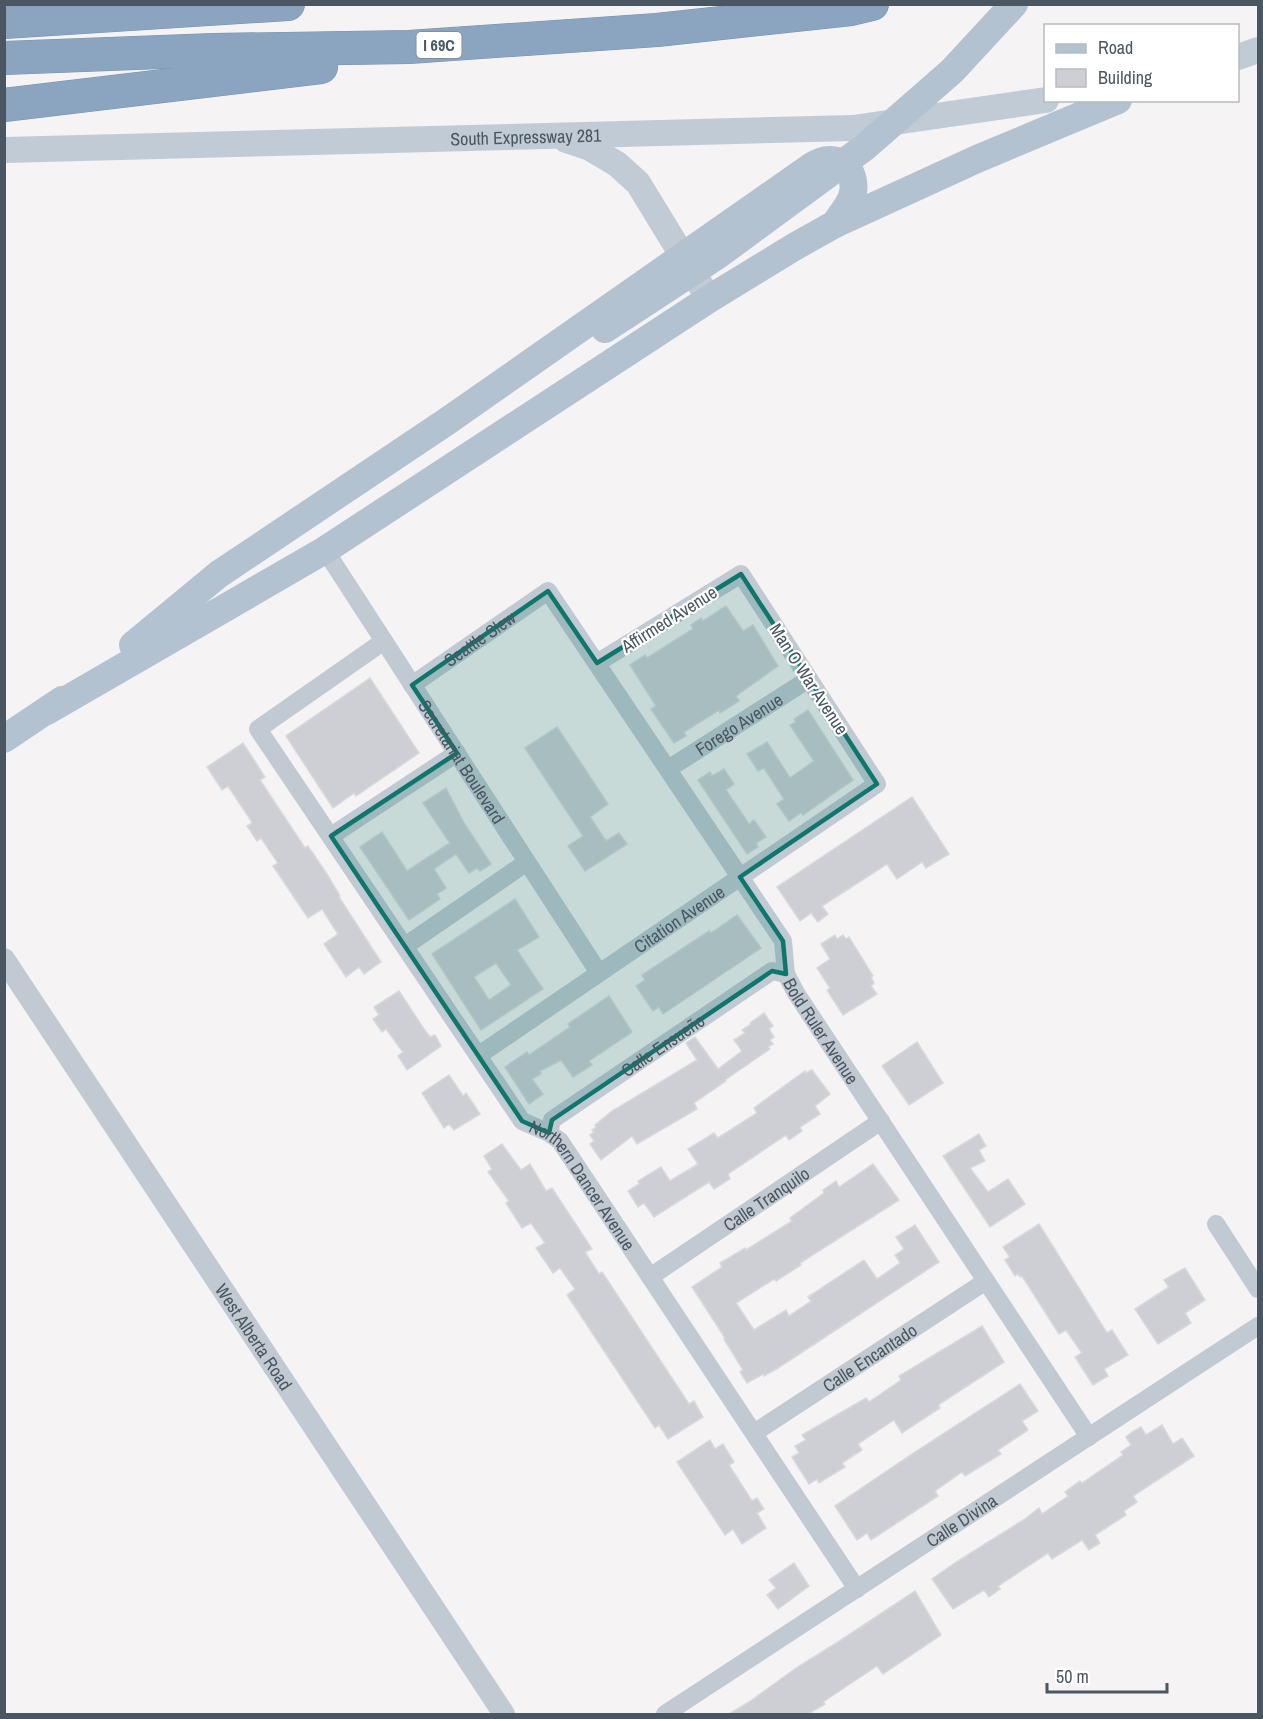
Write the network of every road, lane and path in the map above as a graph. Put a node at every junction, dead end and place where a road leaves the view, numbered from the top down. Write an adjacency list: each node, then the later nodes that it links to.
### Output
1 (288, 4): 4 (highway)
2 (872, 4): 5 (highway, I 69C)
3 (1014, 4): 21 (main road, bridge)
4 (4, 22)
5 (409, 47): 8 (highway, I 69C); 11 (highway)
6 (1258, 50): 7 (main road)
7 (1239, 57)
8 (4, 58)
9 (1044, 100): 12 (main road, South Expressway 281)
10 (1113, 102): 14 (main road)
11 (4, 105)
12 (552, 136): 13 (main road, South Expressway 281); 15 (main road)
13 (4, 150)
14 (835, 224): 15 (main road); 16 (main road)
15 (683, 255): 16 (main road); 21 (main road)
16 (710, 299): 17 (main road)
17 (325, 550): 20 (street, Secretariat Boulevard); 25 (main road)
18 (741, 574): 22 (street, Affirmed Avenue); 23 (street, Man O War Avenue)
19 (549, 591): 22 (street, Bold Ruler Avenue); 24 (street, Seattle Slew)
20 (384, 641): 24 (street, Secretariat Boulevard); 30 (street, Northern Dancer Avenue)
21 (117, 659): 25 (main road)
22 (597, 663): 28 (street, Bold Ruler Avenue)
23 (809, 679): 28 (street, Forego Avenue); 29 (street, Man O War Avenue)
24 (412, 685): 27 (street, Secretariat Boulevard)
25 (47, 711): 26 (main road)
26 (4, 739)
27 (457, 753): 30 (street); 31 (street, Secretariat Boulevard)
28 (668, 770): 32 (street, Bold Ruler Avenue)
29 (877, 784): 32 (street, Citation Avenue)
30 (331, 836): 33 (street, Northern Dancer Avenue)
31 (527, 862): 33 (street); 35 (street, Secretariat Boulevard)
32 (740, 877): 35 (street, Citation Avenue); 36 (street, Bold Ruler Avenue)
33 (405, 946): 37 (street, Northern Dancer Avenue)
34 (4, 959): 49 (street, West Alberta Road)
35 (599, 973): 37 (street, Citation Avenue)
36 (786, 974): 38 (street, Bold Ruler Avenue); 39 (street, Calle Ensueño)
37 (479, 1055): 39 (street, Northern Dancer Avenue)
38 (880, 1122): 41 (street, Calle Tranquilo); 42 (street, Bold Ruler Avenue)
39 (549, 1133): 41 (street, Northern Dancer Avenue)
40 (1216, 1224): 43 (street)
41 (650, 1277): 45 (street, Northern Dancer Avenue)
42 (986, 1281): 45 (street, Calle Encantado); 46 (street, Bold Ruler Avenue)
43 (1258, 1289)
44 (1258, 1326): 46 (street, Calle Divina)
45 (754, 1433): 47 (street, Northern Dancer Avenue)
46 (1089, 1437): 47 (street, Calle Divina)
47 (857, 1589): 48 (street, Calle Divina)
48 (670, 1713)
49 (504, 1714)

